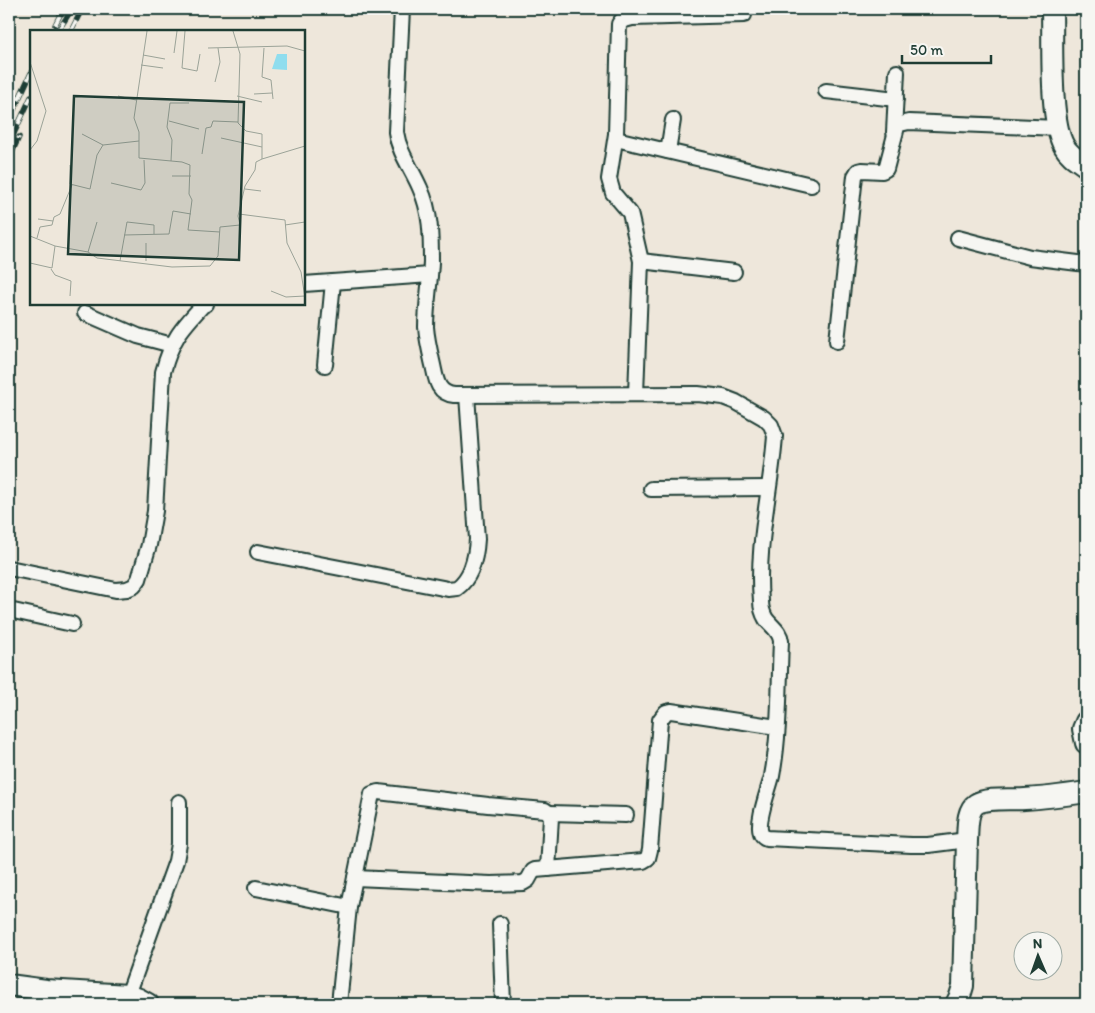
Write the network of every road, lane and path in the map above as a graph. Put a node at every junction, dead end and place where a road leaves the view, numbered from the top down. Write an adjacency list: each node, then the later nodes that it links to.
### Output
1 (1052, 9): 8 (street)
2 (398, 10): 18 (street)
3 (744, 15): 10 (street)
4 (897, 72): 6 (street)
5 (826, 91): 6 (street)
6 (896, 99): 9 (street)
7 (673, 120): 11 (street)
8 (1058, 128): 9 (street); 12 (street)
9 (894, 132): 23 (street)
10 (616, 139): 11 (street); 15 (street)
11 (668, 151): 13 (street)
12 (1086, 166)
13 (811, 185)
14 (958, 238): 16 (street)
15 (641, 260): 17 (street); 26 (street)
16 (1086, 264)
17 (734, 272)
18 (430, 275): 19 (street); 27 (street)
19 (333, 282): 20 (street); 25 (street)
20 (305, 284)
21 (202, 305): 24 (street)
22 (85, 312): 24 (street)
23 (837, 341)
24 (172, 345): 31 (street)
25 (325, 365)
26 (636, 394): 27 (street); 28 (street)
27 (467, 395): 30 (street)
28 (768, 488): 29 (street); 35 (street)
29 (651, 489)
30 (258, 552)
31 (9, 571)
32 (9, 610): 33 (street)
33 (72, 624)
34 (1086, 722): 36 (street)
35 (777, 727): 41 (street); 42 (street)
36 (1086, 743)
37 (1086, 792): 41 (street)
38 (179, 802): 48 (street)
39 (549, 813): 40 (street); 42 (street); 43 (street)
40 (626, 815)
41 (967, 840): 52 (street)
42 (548, 869): 43 (street)
43 (355, 878): 45 (street)
44 (256, 888): 45 (street)
45 (349, 907): 50 (street)
46 (500, 924): 51 (street)
47 (9, 985): 48 (street)
48 (128, 995): 49 (street)
49 (148, 1004)
50 (339, 1004)
51 (503, 1004)
52 (956, 1004)

